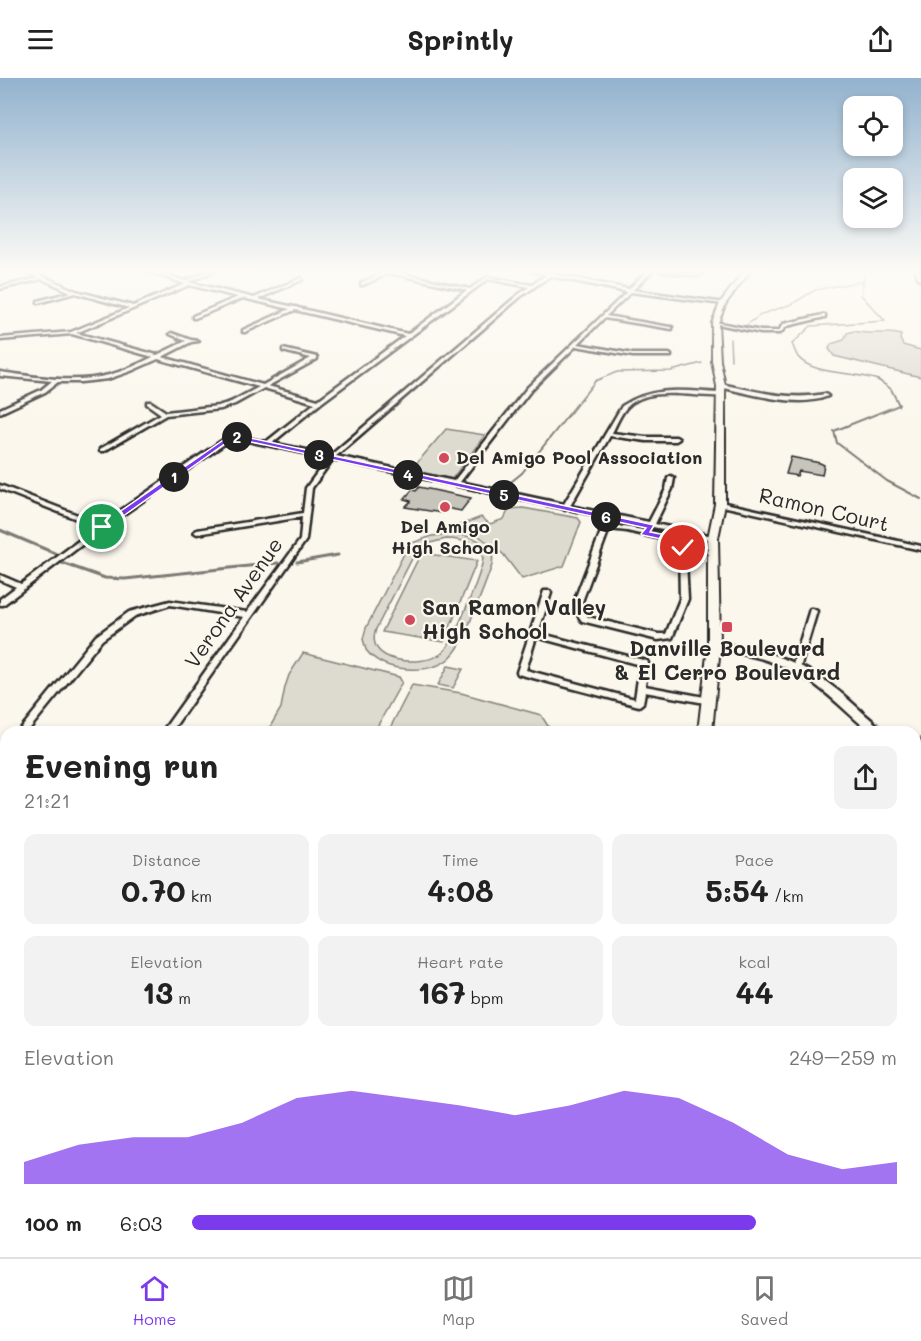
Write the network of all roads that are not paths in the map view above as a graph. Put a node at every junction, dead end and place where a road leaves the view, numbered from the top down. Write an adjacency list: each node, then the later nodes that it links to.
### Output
1 (88, 326): 13 (street)
2 (256, 326): 12 (street)
3 (370, 326): 15 (street)
4 (423, 326): 15 (street)
5 (486, 326): 36 (street, Verona Avenue)
6 (595, 326): 19 (street)
7 (658, 326): 11 (street)
8 (715, 326): 26 (main road)
9 (727, 326): 10 (street)
10 (784, 326)
11 (670, 328)
12 (245, 331)
13 (72, 333): 16 (street); 22 (street)
14 (172, 334): 17 (street)
15 (410, 336): 28 (street)
16 (0, 339)
17 (190, 341): 18 (street); 22 (street)
18 (197, 341)
19 (577, 345): 21 (street); 38 (street)
20 (285, 350): 25 (street)
21 (669, 355)
22 (156, 357): 24 (street); 25 (street)
23 (0, 374): 24 (street)
24 (57, 381): 30 (street)
25 (264, 387): 28 (street); 31 (street)
26 (720, 391): 27 (street); 32 (street); 40 (main road)
27 (825, 396)
28 (319, 402): 34 (street)
29 (149, 403): 31 (street)
30 (0, 411)
31 (165, 414): 35 (street)
32 (608, 434): 33 (street); 41 (street)
33 (676, 440)
34 (267, 444): 36 (street); 44 (street)
35 (102, 450)
36 (331, 458): 38 (street); 42 (street, Verona Avenue)
37 (671, 478): 43 (street)
38 (455, 484): 41 (street)
39 (0, 487): 44 (street)
40 (720, 504): 47 (main road); 48 (street, Ramon Court)
41 (566, 508): 43 (street)
42 (307, 514): 45 (street); 54 (street, Verona Avenue)
43 (651, 526): 46 (street); 47 (street)
44 (102, 527): 50 (street)
45 (197, 532)
46 (645, 534): 46 (street)
47 (713, 538): 56 (main road)
48 (921, 548)
49 (0, 577): 50 (street)
50 (21, 587): 52 (street)
51 (547, 593): 55 (street)
52 (0, 603)
53 (813, 611): 57 (street)
54 (250, 615): 60 (street); 61 (street, Verona Avenue)
55 (534, 634): 58 (street); 58 (street)
56 (714, 646): 57 (street); 59 (main road)
57 (796, 668): 63 (street)
58 (641, 688): 59 (street)
59 (710, 701): 62 (main road)
60 (27, 726)
61 (170, 726)
62 (706, 726)
63 (869, 726)

